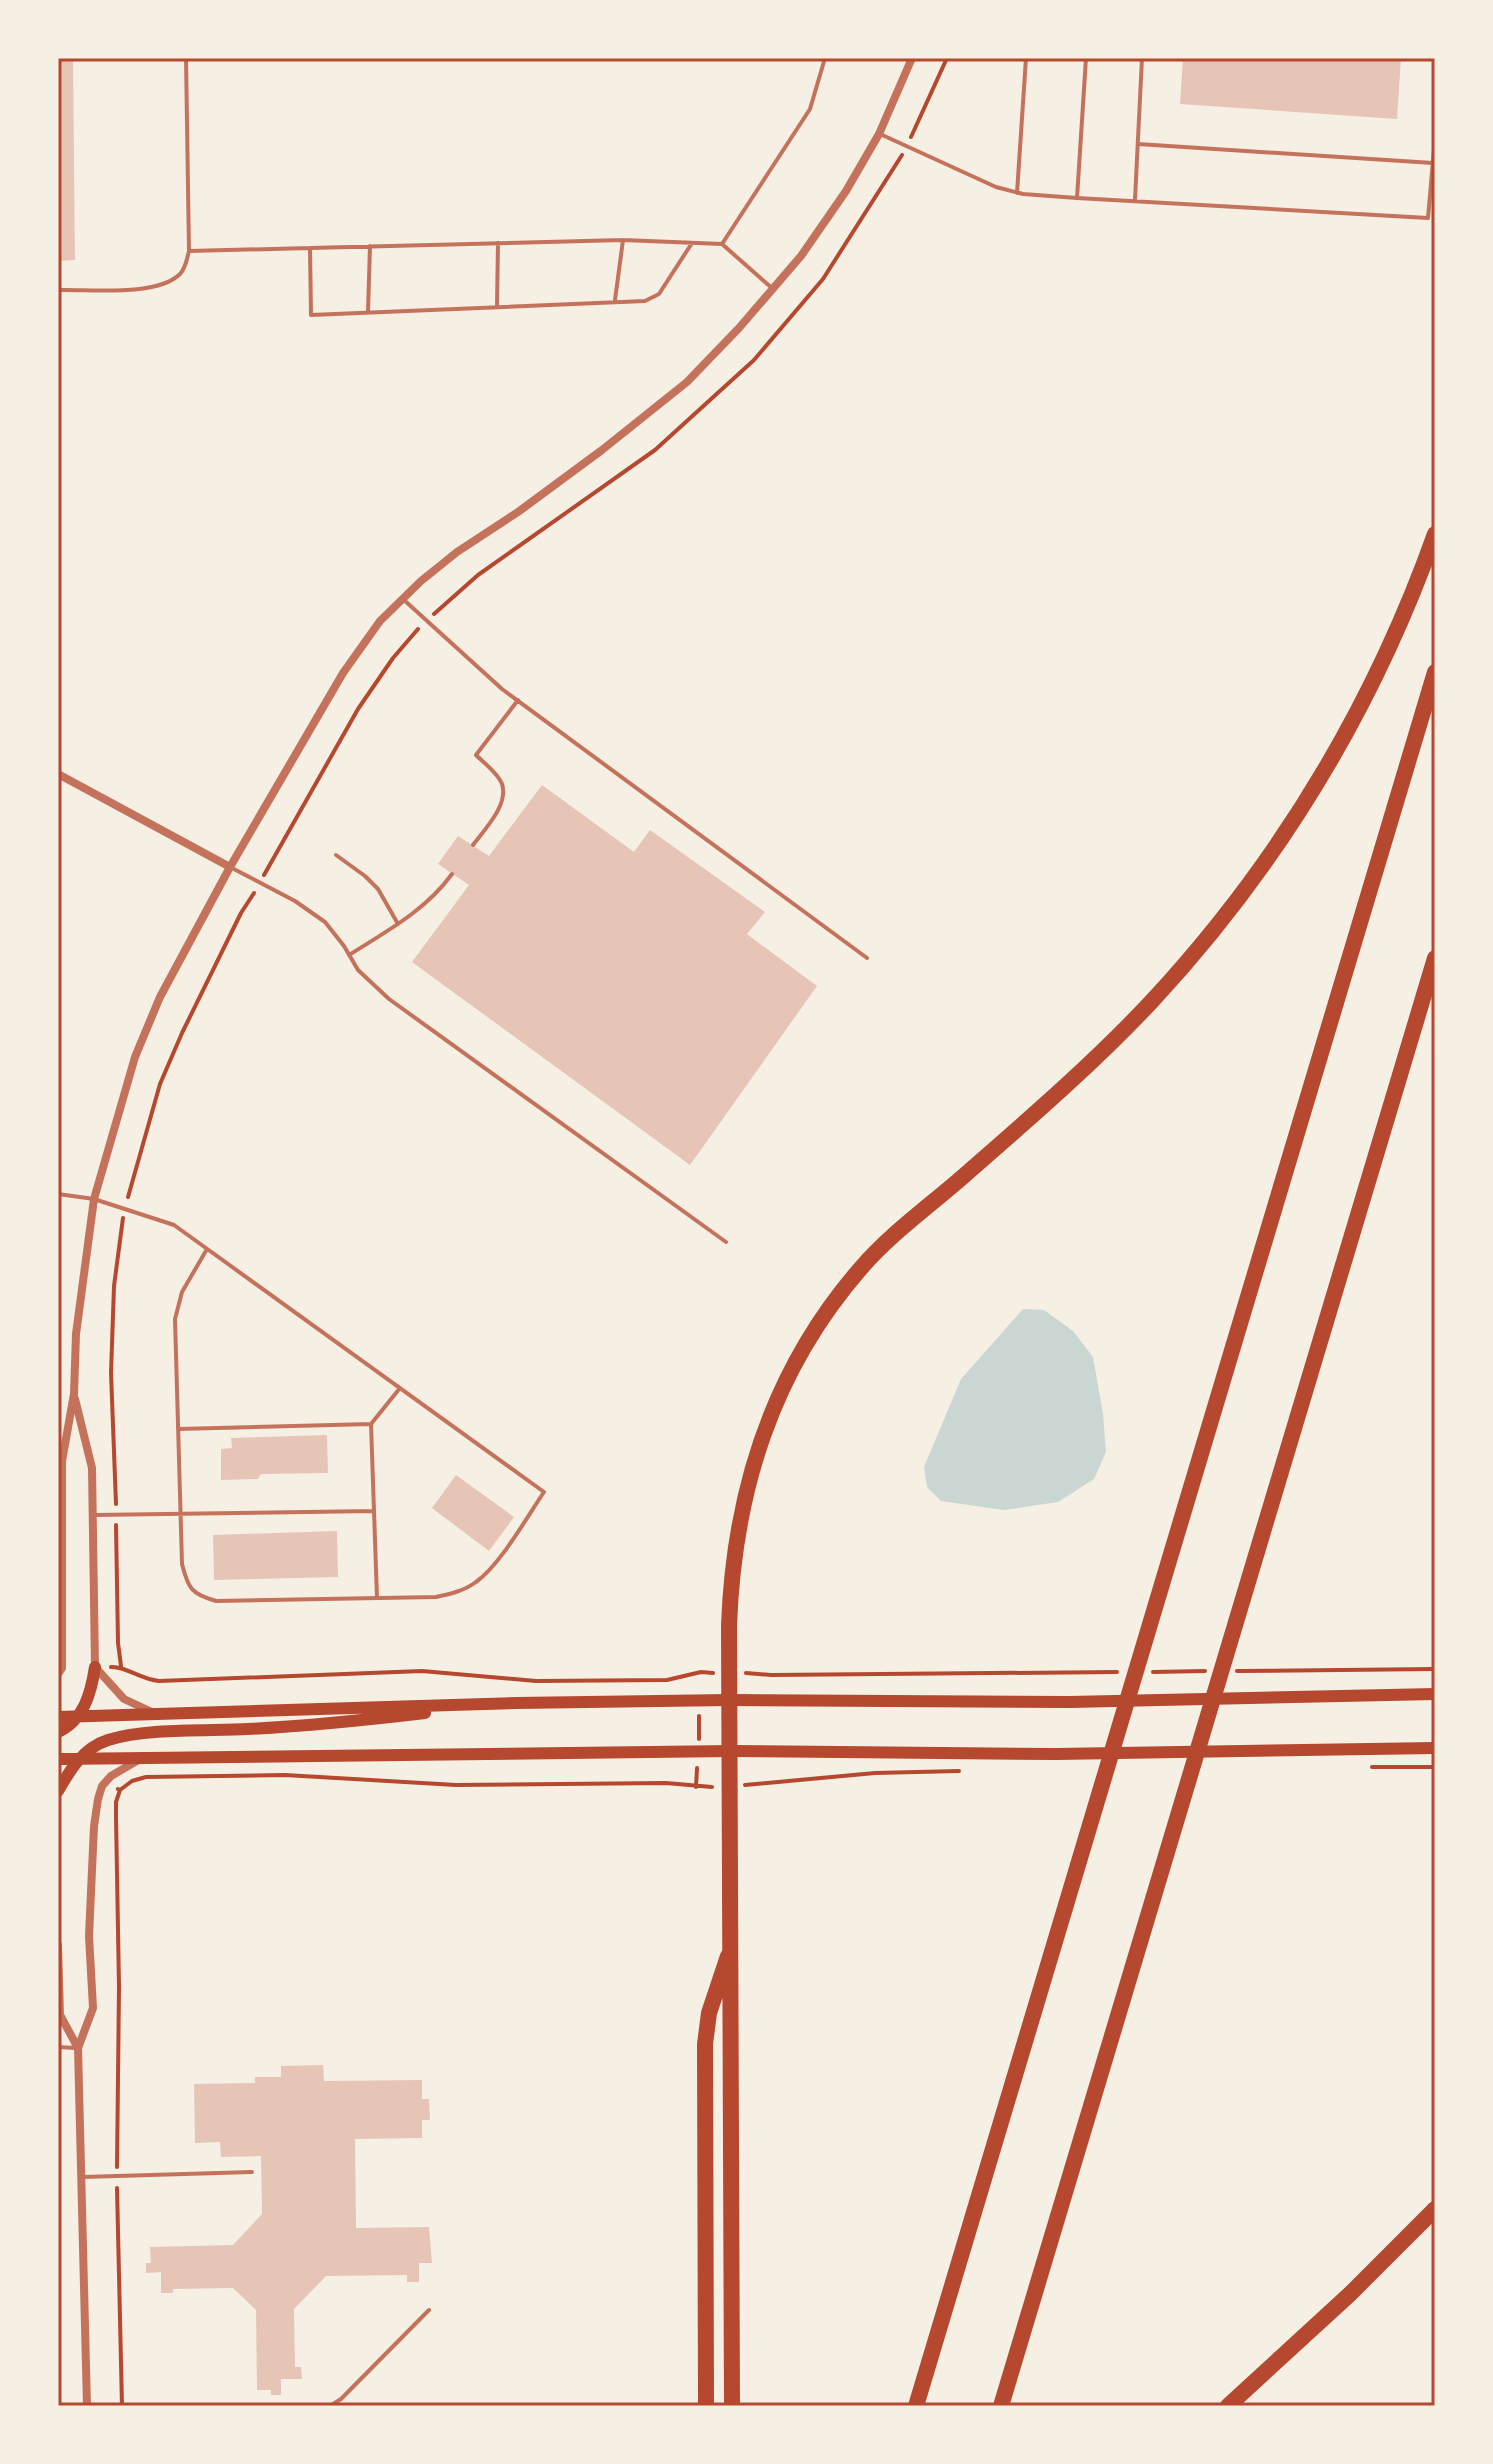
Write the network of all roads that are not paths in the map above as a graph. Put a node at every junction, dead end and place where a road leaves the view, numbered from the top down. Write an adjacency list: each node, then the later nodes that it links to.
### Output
1 (186, 58): 20 (lane)
2 (825, 58): 17 (lane)
3 (912, 58): 7 (street)
4 (1026, 58): 11 (lane)
5 (1086, 58): 12 (lane)
6 (1142, 58): 9 (lane)
7 (879, 134): 11 (lane); 21 (street)
8 (1435, 138): 10 (lane)
9 (1138, 144): 10 (lane); 13 (lane)
10 (1433, 163): 13 (lane)
11 (1017, 193): 12 (lane)
12 (1077, 198): 13 (lane)
13 (1135, 200)
14 (623, 240): 15 (lane); 16 (lane); 23 (lane)
15 (498, 243): 18 (lane); 24 (lane)
16 (692, 243): 17 (lane); 23 (lane)
17 (722, 244): 21 (lane)
18 (370, 246): 19 (lane); 25 (lane)
19 (310, 248): 20 (lane); 25 (lane)
20 (189, 251): 22 (lane)
21 (773, 289): 27 (street)
22 (58, 290)
23 (615, 300): 24 (lane)
24 (497, 306): 25 (lane)
25 (368, 312)
26 (1435, 534): 54 (highway)
27 (402, 598): 29 (lane); 33 (street)
28 (1435, 672): 78 (highway)
29 (518, 700): 31 (lane); 37 (lane)
30 (58, 774): 33 (street)
31 (473, 845)
32 (336, 855): 35 (lane)
33 (230, 867): 36 (lane); 40 (street)
34 (452, 874): 35 (lane)
35 (398, 924): 36 (lane)
36 (349, 955): 41 (lane)
37 (867, 958)
38 (1435, 958): 79 (highway)
39 (58, 1194): 40 (lane)
40 (94, 1199): 42 (lane); 44 (street)
41 (726, 1242)
42 (207, 1249): 43 (lane); 46 (lane)
43 (400, 1388): 45 (lane); 50 (lane)
44 (74, 1394): 49 (street); 52 (street)
45 (371, 1424): 46 (lane); 47 (lane)
46 (178, 1429): 48 (lane)
47 (374, 1511): 48 (lane); 50 (lane)
48 (182, 1514): 49 (lane); 50 (lane)
49 (93, 1515): 51 (street)
50 (377, 1598)
51 (95, 1667): 56 (street); 58 (main road)
52 (58, 1674)
53 (1435, 1694): 54 (main road)
54 (729, 1700): 55 (main road); 61 (highway)
55 (508, 1703): 56 (main road); 62 (main road)
56 (159, 1715): 58 (main road)
57 (58, 1717): 58 (main road)
58 (78, 1717): 59 (main road)
59 (58, 1732)
60 (1435, 1748): 61 (main road)
61 (731, 1751): 63 (main road); 67 (highway)
62 (79, 1758): 63 (main road); 64 (main road); 65 (main road)
63 (142, 1758): 69 (street)
64 (58, 1759)
65 (58, 1791)
66 (58, 1945): 69 (street)
67 (732, 1947): 76 (highway); 77 (highway)
68 (58, 2047): 69 (lane)
69 (78, 2048): 71 (street)
70 (252, 2172): 71 (lane)
71 (82, 2177): 74 (street)
72 (1435, 2209): 80 (highway)
73 (429, 2310): 75 (lane)
74 (87, 2406)
75 (330, 2406)
76 (706, 2406)
77 (732, 2406)
78 (916, 2406)
79 (1001, 2406)
80 (1228, 2406)

